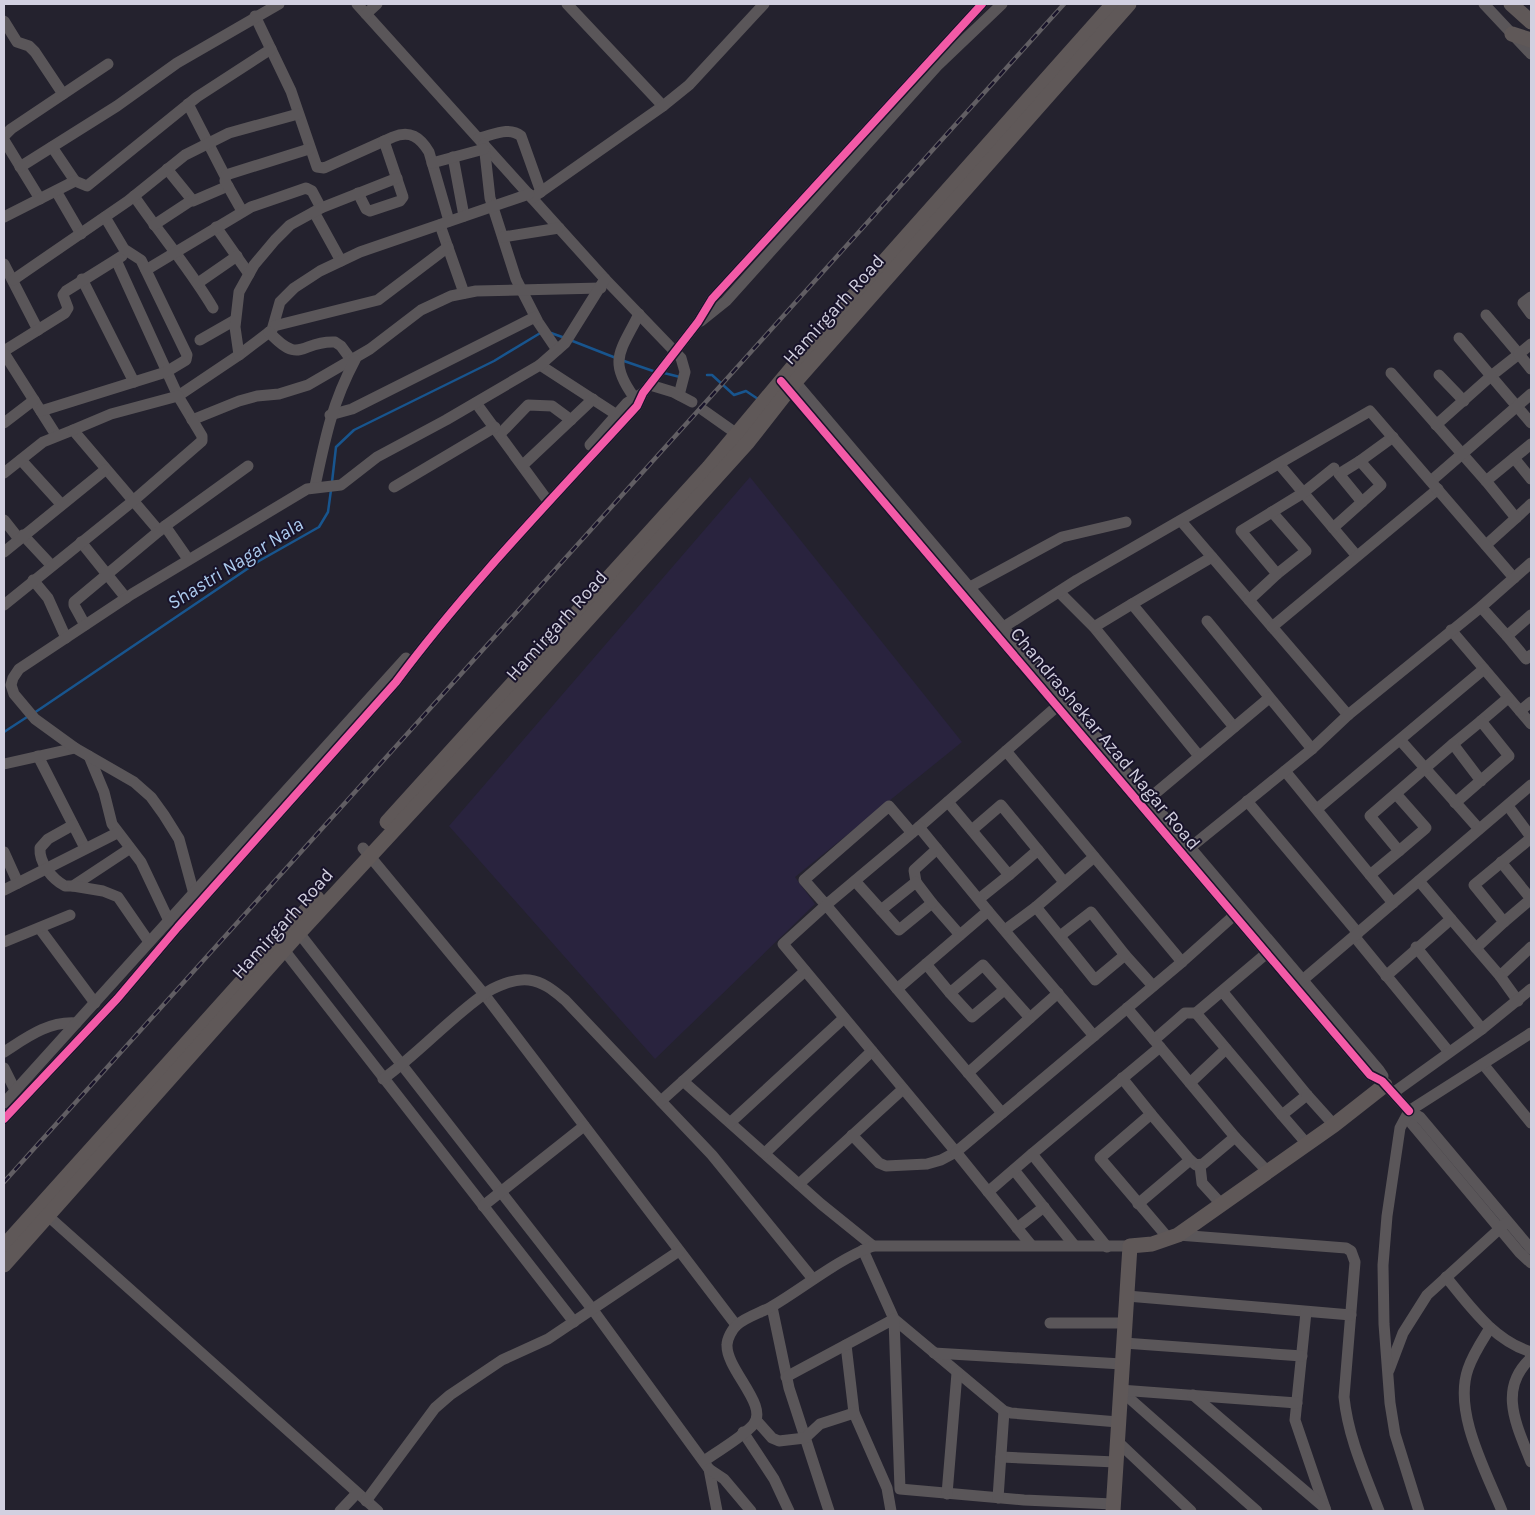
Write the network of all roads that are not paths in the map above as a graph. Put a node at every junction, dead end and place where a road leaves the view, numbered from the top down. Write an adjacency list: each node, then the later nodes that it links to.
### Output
1 (279, 4): 14 (street)
2 (357, 4): 13 (street)
3 (377, 4): 13 (street)
4 (566, 4): 23 (street)
5 (764, 4): 23 (street)
6 (982, 4): 78 (street)
7 (1002, 4): 78 (street)
8 (1113, 4): 96 (main road, Hamirgarh Road)
9 (1130, 4): 96 (main road, Hamirgarh Road)
10 (1484, 4): 16 (street)
11 (1511, 4): 12 (main road)
12 (1529, 11)
13 (366, 14): 28 (street)
14 (255, 16): 18 (street); 29 (street)
15 (4, 20): 21 (street)
16 (1512, 34): 17 (main road); 19 (street)
17 (1531, 40)
18 (271, 49): 22 (street); 24 (street)
19 (1531, 54)
20 (108, 64): 21 (street)
21 (63, 94): 25 (street)
22 (188, 104): 26 (street); 36 (street)
23 (664, 106): 40 (street)
24 (298, 114): 26 (street); 30 (street)
25 (4, 138): 33 (street)
26 (209, 141): 34 (street); 37 (street)
27 (384, 141): 30 (street); 32 (street); 35 (street)
28 (482, 144): 31 (street); 40 (street); 40 (street); 44 (street)
29 (52, 147): 33 (street); 36 (street)
30 (309, 149): 37 (street)
31 (453, 157): 32 (street); 47 (street)
32 (432, 163): 50 (street)
33 (20, 167): 42 (street)
34 (167, 169): 41 (street); 43 (street)
35 (397, 178): 39 (street); 39 (street)
36 (75, 181): 38 (street)
37 (226, 181): 43 (street); 46 (street)
38 (56, 191): 42 (street); 54 (street)
39 (358, 193): 45 (street)
40 (534, 195): 44 (street); 53 (street)
41 (134, 196): 49 (street); 51 (street)
42 (40, 199): 48 (street)
43 (192, 200): 51 (street)
44 (492, 206): 47 (street); 55 (street)
45 (317, 210): 46 (street); 61 (street); 64 (street)
46 (242, 211): 52 (street)
47 (464, 216): 50 (street)
48 (4, 217)
49 (105, 217): 54 (street); 57 (street)
50 (444, 223): 56 (street); 61 (street)
51 (154, 225): 58 (street)
52 (216, 227): 58 (street); 59 (street)
53 (559, 228): 55 (street); 68 (street)
54 (81, 234): 66 (street)
55 (503, 237): 69 (street)
56 (448, 247): 70 (street); 79 (street)
57 (128, 253): 60 (street); 63 (street)
58 (173, 253): 63 (street); 67 (street)
59 (236, 256): 64 (street); 67 (street)
60 (116, 260): 65 (street); 92 (street)
61 (341, 261): 79 (street)
62 (4, 264): 66 (street)
63 (146, 270): 92 (street)
64 (249, 274): 77 (street)
65 (82, 279): 80 (street); 97 (street)
66 (13, 280): 80 (street)
67 (198, 283): 72 (street)
68 (603, 284): 69 (street); 73 (street); 84 (street)
69 (522, 291): 70 (street); 76 (street)
70 (464, 293): 89 (street)
71 (1531, 297): 74 (street)
72 (213, 308)
73 (639, 314): 88 (street); 98 (street)
74 (1531, 314)
75 (1486, 315): 86 (street)
76 (537, 319): 84 (street); 111 (street)
77 (235, 320): 82 (street); 87 (street)
78 (698, 322): 88 (street)
79 (272, 329): 87 (street); 89 (street)
80 (38, 330): 85 (street)
81 (1458, 338): 95 (street)
82 (200, 340)
83 (1531, 344): 86 (street)
84 (561, 347): 90 (street)
85 (4, 352): 103 (street)
86 (1519, 354): 91 (street); 95 (street)
87 (239, 355): 101 (street)
88 (672, 355): 98 (street); 100 (street)
89 (354, 360): 111 (street); 112 (street)
90 (540, 365): 102 (street); 105 (street)
91 (1531, 369)
92 (166, 372): 97 (street); 101 (street)
93 (1390, 373): 116 (street)
94 (1439, 375): 104 (street)
95 (1491, 376): 104 (street); 107 (street)
96 (788, 381): 119 (main road, Hamirgarh Road); 164 (street, Chandrashekar Azad Nagar Road); 176 (street, Chandrashekar Azad Nagar Road); 224 (main road, Hamirgarh Road)
97 (134, 382): 109 (street)
98 (646, 388): 100 (street); 110 (street); 242 (street)
99 (1531, 394): 107 (street)
100 (679, 395): 106 (street)
101 (178, 396): 112 (street); 117 (street)
102 (593, 399): 110 (street); 113 (street)
103 (34, 400): 109 (street); 114 (street)
104 (1464, 401): 116 (street)
105 (476, 402): 118 (street); 136 (street)
106 (692, 402)
107 (1517, 406): 115 (street); 123 (street)
108 (703, 410): 119 (street)
109 (41, 411): 120 (street)
110 (617, 414): 139 (street)
111 (330, 415): 136 (street)
112 (192, 420): 140 (street)
113 (571, 420): 118 (street); 128 (street)
114 (4, 423)
115 (1531, 423)
116 (1436, 426): 123 (street)
117 (73, 430): 120 (street); 131 (street)
118 (498, 430): 128 (street); 137 (street)
119 (737, 434): 224 (main road, Hamirgarh Road)
120 (56, 435): 125 (street)
121 (1393, 437): 126 (street); 127 (street); 135 (street)
122 (1531, 444): 124 (street)
123 (1461, 454): 134 (street); 135 (street)
124 (1514, 458): 133 (street); 134 (street)
125 (21, 460): 132 (street); 142 (street)
126 (1360, 461): 141 (street); 141 (street)
127 (1279, 464): 138 (street); 147 (street)
128 (523, 465): 139 (street)
129 (248, 466): 149 (street)
130 (1334, 468): 138 (street)
131 (105, 470): 140 (street); 142 (street)
132 (4, 473)
133 (1531, 479)
134 (1486, 481): 145 (street)
135 (1434, 485): 153 (street); 155 (street)
136 (324, 486): 157 (street)
137 (394, 487)
138 (1303, 493): 144 (street); 150 (street)
139 (545, 496): 238 (street)
140 (133, 501): 149 (street); 152 (street)
141 (1362, 502): 150 (street)
142 (61, 504): 151 (street)
143 (1531, 504): 145 (street)
144 (1272, 512): 161 (street); 161 (street)
145 (1516, 518): 153 (street)
146 (4, 520): 151 (street)
147 (1181, 521): 156 (street); 165 (street)
148 (1126, 522): 164 (street)
149 (162, 528): 157 (street); 160 (street)
150 (1333, 528): 155 (street)
151 (21, 537): 154 (street); 159 (street)
152 (81, 542): 159 (street); 160 (street)
153 (1486, 545): 162 (street)
154 (4, 552)
155 (1356, 556): 174 (street)
156 (1212, 557): 167 (street); 168 (street)
157 (188, 559): 166 (street)
158 (1531, 563): 162 (street)
159 (51, 565): 163 (street)
160 (106, 574): 166 (street); 173 (street)
161 (1277, 574): 167 (street)
162 (1514, 578): 170 (street)
163 (33, 580): 169 (street); 179 (street)
164 (970, 587): 176 (street, Chandrashekar Azad Nagar Road)
165 (1059, 592): 175 (street); 176 (street)
166 (126, 598): 173 (street)
167 (1248, 600): 174 (street)
168 (1132, 604): 175 (street); 191 (street)
169 (4, 605)
170 (1481, 607): 177 (street); 178 (street)
171 (1531, 615): 178 (street)
172 (1208, 621): 183 (street)
173 (85, 625): 179 (street)
174 (1272, 627): 188 (street)
175 (1094, 628): 199 (street)
176 (1000, 629): 185 (street, Chandrashekar Azad Nagar Road)
177 (1450, 630): 181 (street); 188 (street)
178 (1507, 636): 180 (street)
179 (66, 638): 182 (street)
180 (1530, 659)
181 (1484, 669): 184 (street); 192 (street)
182 (7, 688): 194 (street)
183 (1269, 698): 191 (street); 195 (street)
184 (1508, 698): 187 (street); 189 (street)
185 (1062, 702): 196 (street); 208 (street, Chandrashekar Azad Nagar Road)
186 (1531, 702): 187 (street)
187 (1520, 711): 190 (street)
188 (1348, 715): 195 (street)
189 (1481, 721): 193 (street); 203 (street)
190 (1531, 724)
191 (1234, 727): 199 (street)
192 (1401, 740): 201 (street); 211 (street)
193 (1453, 744): 201 (street); 203 (street)
194 (74, 748): 197 (street); 198 (street)
195 (1312, 749): 202 (street)
196 (1006, 751): 207 (street); 226 (street)
197 (38, 756): 200 (street); 212 (street)
198 (89, 756): 216 (street); 238 (street)
199 (1199, 756): 208 (street)
200 (4, 764)
201 (1425, 769): 205 (street); 209 (street)
202 (1285, 770): 206 (street); 211 (street)
203 (1481, 781): 209 (street)
204 (1531, 786): 210 (street)
205 (1396, 794): 223 (street); 223 (street)
206 (1247, 801): 222 (street); 256 (street)
207 (948, 802): 214 (street); 215 (street)
208 (1145, 802): 222 (street, Chandrashekar Azad Nagar Road)
209 (1455, 803): 213 (street)
210 (1508, 806): 213 (street); 217 (street)
211 (1317, 809): 230 (street)
212 (73, 826): 218 (street); 228 (street)
213 (1480, 829): 232 (street)
214 (915, 830): 220 (street); 231 (street); 243 (street)
215 (972, 830): 221 (street); 229 (street)
216 (117, 833): 218 (street); 219 (street)
217 (1531, 837): 227 (street)
218 (85, 848): 228 (street)
219 (129, 848): 236 (street); 250 (street)
220 (937, 848): 233 (street); 239 (street)
221 (1038, 850): 229 (street); 234 (street)
222 (1187, 850): 247 (street, Chandrashekar Azad Nagar Road)
223 (1399, 851): 230 (street)
224 (366, 852): 254 (main road, Hamirgarh Road); 279 (street); 340 (main road, Hamirgarh Road)
225 (4, 853): 235 (street)
226 (1094, 857): 234 (street); 266 (street)
227 (1502, 862): 251 (street); 251 (street)
228 (46, 868): 235 (street); 236 (street)
229 (1009, 875): 239 (street)
230 (1370, 875): 241 (street)
231 (855, 881): 243 (street); 245 (street)
232 (1418, 881): 241 (street); 249 (street)
233 (916, 882): 240 (street); 245 (street)
234 (1064, 882): 244 (street)
235 (18, 883): 237 (street)
236 (73, 886): 259 (street)
237 (4, 890)
238 (194, 893): 242 (street); 250 (street)
239 (979, 899): 246 (street)
240 (932, 903): 245 (street); 255 (street)
241 (1393, 903): 256 (street)
242 (197, 905): 314 (street)
243 (826, 906): 268 (street); 273 (street)
244 (1036, 907): 253 (street); 257 (street)
245 (881, 910)
246 (988, 911): 253 (street); 255 (street)
247 (1238, 911): 264 (street, Chandrashekar Azad Nagar Road); 266 (street); 271 (street, Chandrashekar Azad Nagar Road)
248 (70, 915): 252 (street)
249 (1451, 919): 260 (street); 261 (street)
250 (169, 921): 259 (street)
251 (1504, 922): 261 (street)
252 (40, 929): 258 (street); 281 (street)
253 (1005, 930): 278 (street)
254 (299, 933): 263 (main road, Hamirgarh Road); 296 (street)
255 (960, 935): 267 (street)
256 (1356, 935): 269 (street); 271 (street)
257 (1060, 936): 265 (street); 265 (street)
258 (4, 942)
259 (149, 942): 281 (street)
260 (1416, 947): 269 (street); 287 (street)
261 (1476, 948): 270 (street)
262 (1531, 948): 270 (street)
263 (284, 950): 300 (street); 334 (main road, Hamirgarh Road)
264 (1267, 953): 271 (street, Chandrashekar Azad Nagar Road); 276 (street)
265 (1126, 955): 272 (street)
266 (1182, 962): 272 (street)
267 (926, 964): 273 (street); 277 (street)
268 (805, 971): 284 (street); 301 (street)
269 (1386, 976): 294 (street)
270 (1500, 976): 280 (street)
271 (1299, 983): 303 (street, Chandrashekar Azad Nagar Road)
272 (1153, 986): 282 (street)
273 (898, 989): 298 (street)
274 (1004, 990): 277 (street); 277 (street); 285 (street)
275 (1531, 990): 280 (street)
276 (1222, 991): 283 (street); 306 (street)
277 (950, 993)
278 (1058, 993): 285 (street); 289 (street)
279 (484, 994): 296 (street); 307 (street); 317 (street)
280 (1518, 1001): 287 (street)
281 (95, 1003): 286 (street)
282 (1128, 1008): 289 (street); 290 (street)
283 (1196, 1013): 290 (street); 291 (street)
284 (844, 1018): 292 (street); 315 (street)
285 (1030, 1018): 298 (street)
286 (76, 1023): 293 (street); 305 (street)
287 (1482, 1029): 294 (street)
288 (1531, 1034): 295 (street)
289 (1094, 1036): 310 (street)
290 (1157, 1044): 299 (street); 302 (street)
291 (1226, 1049): 302 (street); 312 (street)
292 (872, 1051): 304 (street); 321 (street)
293 (4, 1052)
294 (1449, 1052): 303 (street)
295 (1483, 1064): 309 (street); 313 (street)
296 (401, 1066): 300 (street); 328 (street)
297 (4, 1068): 305 (street)
298 (968, 1073): 310 (street)
299 (1122, 1078): 311 (street); 323 (street)
300 (384, 1079): 332 (street)
301 (683, 1081): 307 (street); 315 (street)
302 (1190, 1083): 319 (street)
303 (1387, 1086): 309 (street, Chandrashekar Azad Nagar Road); 316 (main road)
304 (903, 1089): 318 (street); 322 (street)
305 (16, 1090): 308 (street)
306 (1307, 1095): 312 (street); 316 (street)
307 (661, 1101): 349 (street)
308 (4, 1103)
309 (1409, 1111): 335 (street, Chandrashekar Azad Nagar Road); 369 (street)
310 (1002, 1113): 322 (street)
311 (1152, 1114): 324 (street); 330 (street)
312 (1282, 1115): 320 (street)
313 (1529, 1116)
314 (4, 1118)
315 (731, 1122): 321 (street)
316 (1334, 1125): 320 (main road)
317 (584, 1126): 328 (street); 345 (street)
318 (852, 1135): 322 (street); 327 (street)
319 (1235, 1137): 324 (street); 326 (street)
320 (1307, 1144): 326 (main road)
321 (765, 1152): 327 (street)
322 (956, 1152): 329 (street)
323 (1032, 1154): 325 (street); 342 (street)
324 (1195, 1163): 330 (street); 331 (street)
325 (1014, 1170): 329 (street); 333 (street)
326 (1268, 1172): 331 (main road)
327 (799, 1184): 343 (street)
328 (500, 1192): 332 (street); 352 (street)
329 (988, 1192): 336 (street)
330 (1138, 1204): 337 (street)
331 (1222, 1205): 337 (main road)
332 (483, 1206): 356 (street)
333 (1044, 1208): 336 (street); 339 (street)
334 (48, 1216): 347 (main road, Hamirgarh Road); 387 (street)
335 (1504, 1226): 344 (street); 346 (street); 348 (street)
336 (1017, 1228): 338 (street)
337 (1173, 1237): 341 (main road); 354 (street)
338 (1031, 1245): 339 (street); 343 (street)
339 (1074, 1245): 342 (street)
340 (4, 1246)
341 (1130, 1246): 342 (street); 350 (main road)
342 (1107, 1247)
343 (868, 1248): 349 (street); 355 (street)
344 (1531, 1249)
345 (679, 1250): 352 (street); 359 (street)
346 (1531, 1263)
347 (4, 1265)
348 (1446, 1277): 360 (street); 369 (street)
349 (813, 1279): 351 (street)
350 (1127, 1296): 353 (street); 358 (main road)
351 (772, 1307): 359 (street); 370 (street)
352 (593, 1310): 356 (street); 384 (street)
353 (1306, 1312): 354 (street); 365 (street)
354 (1351, 1315): 403 (street)
355 (894, 1318): 362 (street); 364 (street); 386 (street)
356 (574, 1322): 390 (street)
357 (1050, 1323): 358 (street)
358 (1125, 1323): 361 (main road)
359 (736, 1325): 376 (street)
360 (1490, 1328): 363 (street); 405 (street)
361 (1124, 1343): 365 (street); 367 (main road)
362 (846, 1345): 370 (street); 375 (street)
363 (1531, 1352)
364 (934, 1353): 367 (street); 368 (street)
365 (1302, 1356): 373 (street)
366 (1531, 1358): 383 (street)
367 (1122, 1364): 371 (main road)
368 (957, 1373): 374 (street); 388 (street)
369 (1387, 1376): 404 (street)
370 (786, 1377): 379 (street)
371 (1120, 1390): 372 (street); 377 (main road); 402 (street)
372 (1193, 1395): 373 (street); 393 (street)
373 (1296, 1402): 393 (street)
374 (1004, 1411): 377 (street); 381 (street)
375 (854, 1413): 379 (street); 385 (street)
376 (756, 1420): 378 (street); 379 (street)
377 (1118, 1422): 380 (main road)
378 (743, 1432): 384 (street); 398 (street)
379 (805, 1438): 399 (street)
380 (1117, 1441): 382 (main road); 401 (street)
381 (1001, 1457): 382 (street); 389 (street)
382 (1116, 1462): 392 (main road)
383 (1531, 1462)
384 (707, 1465): 396 (street); 397 (street)
385 (887, 1488): 386 (street); 400 (street)
386 (900, 1489): 388 (street)
387 (357, 1493): 390 (street); 394 (street)
388 (947, 1494): 389 (street)
389 (998, 1498): 391 (street)
390 (366, 1501): 395 (street)
391 (1024, 1506): 392 (street)
392 (1113, 1508)
393 (1326, 1510)
394 (340, 1511)
395 (378, 1511)
396 (717, 1511)
397 (751, 1511)
398 (789, 1511)
399 (829, 1511)
400 (891, 1511)
401 (1191, 1511)
402 (1257, 1511)
403 (1379, 1511)
404 (1419, 1511)
405 (1502, 1511)

